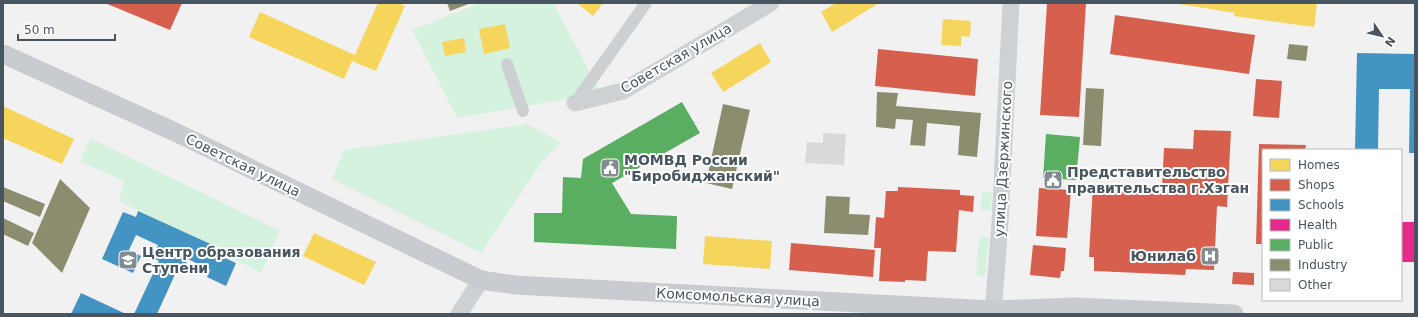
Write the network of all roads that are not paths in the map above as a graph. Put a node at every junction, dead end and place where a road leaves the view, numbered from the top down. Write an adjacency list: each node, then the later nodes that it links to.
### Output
1 (646, 3): 6 (street)
2 (772, 3): 6 (main road, Советская улица)
3 (1011, 3): 9 (main road, улица Дзержинского)
4 (3, 54): 8 (main road, Советская улица)
5 (506, 64): 7 (street)
6 (575, 103)
7 (522, 111)
8 (482, 280): 9 (main road, Комсомольская улица); 10 (main road)
9 (993, 312): 11 (main road, Комсомольская улица)
10 (459, 314)
11 (1234, 314)

